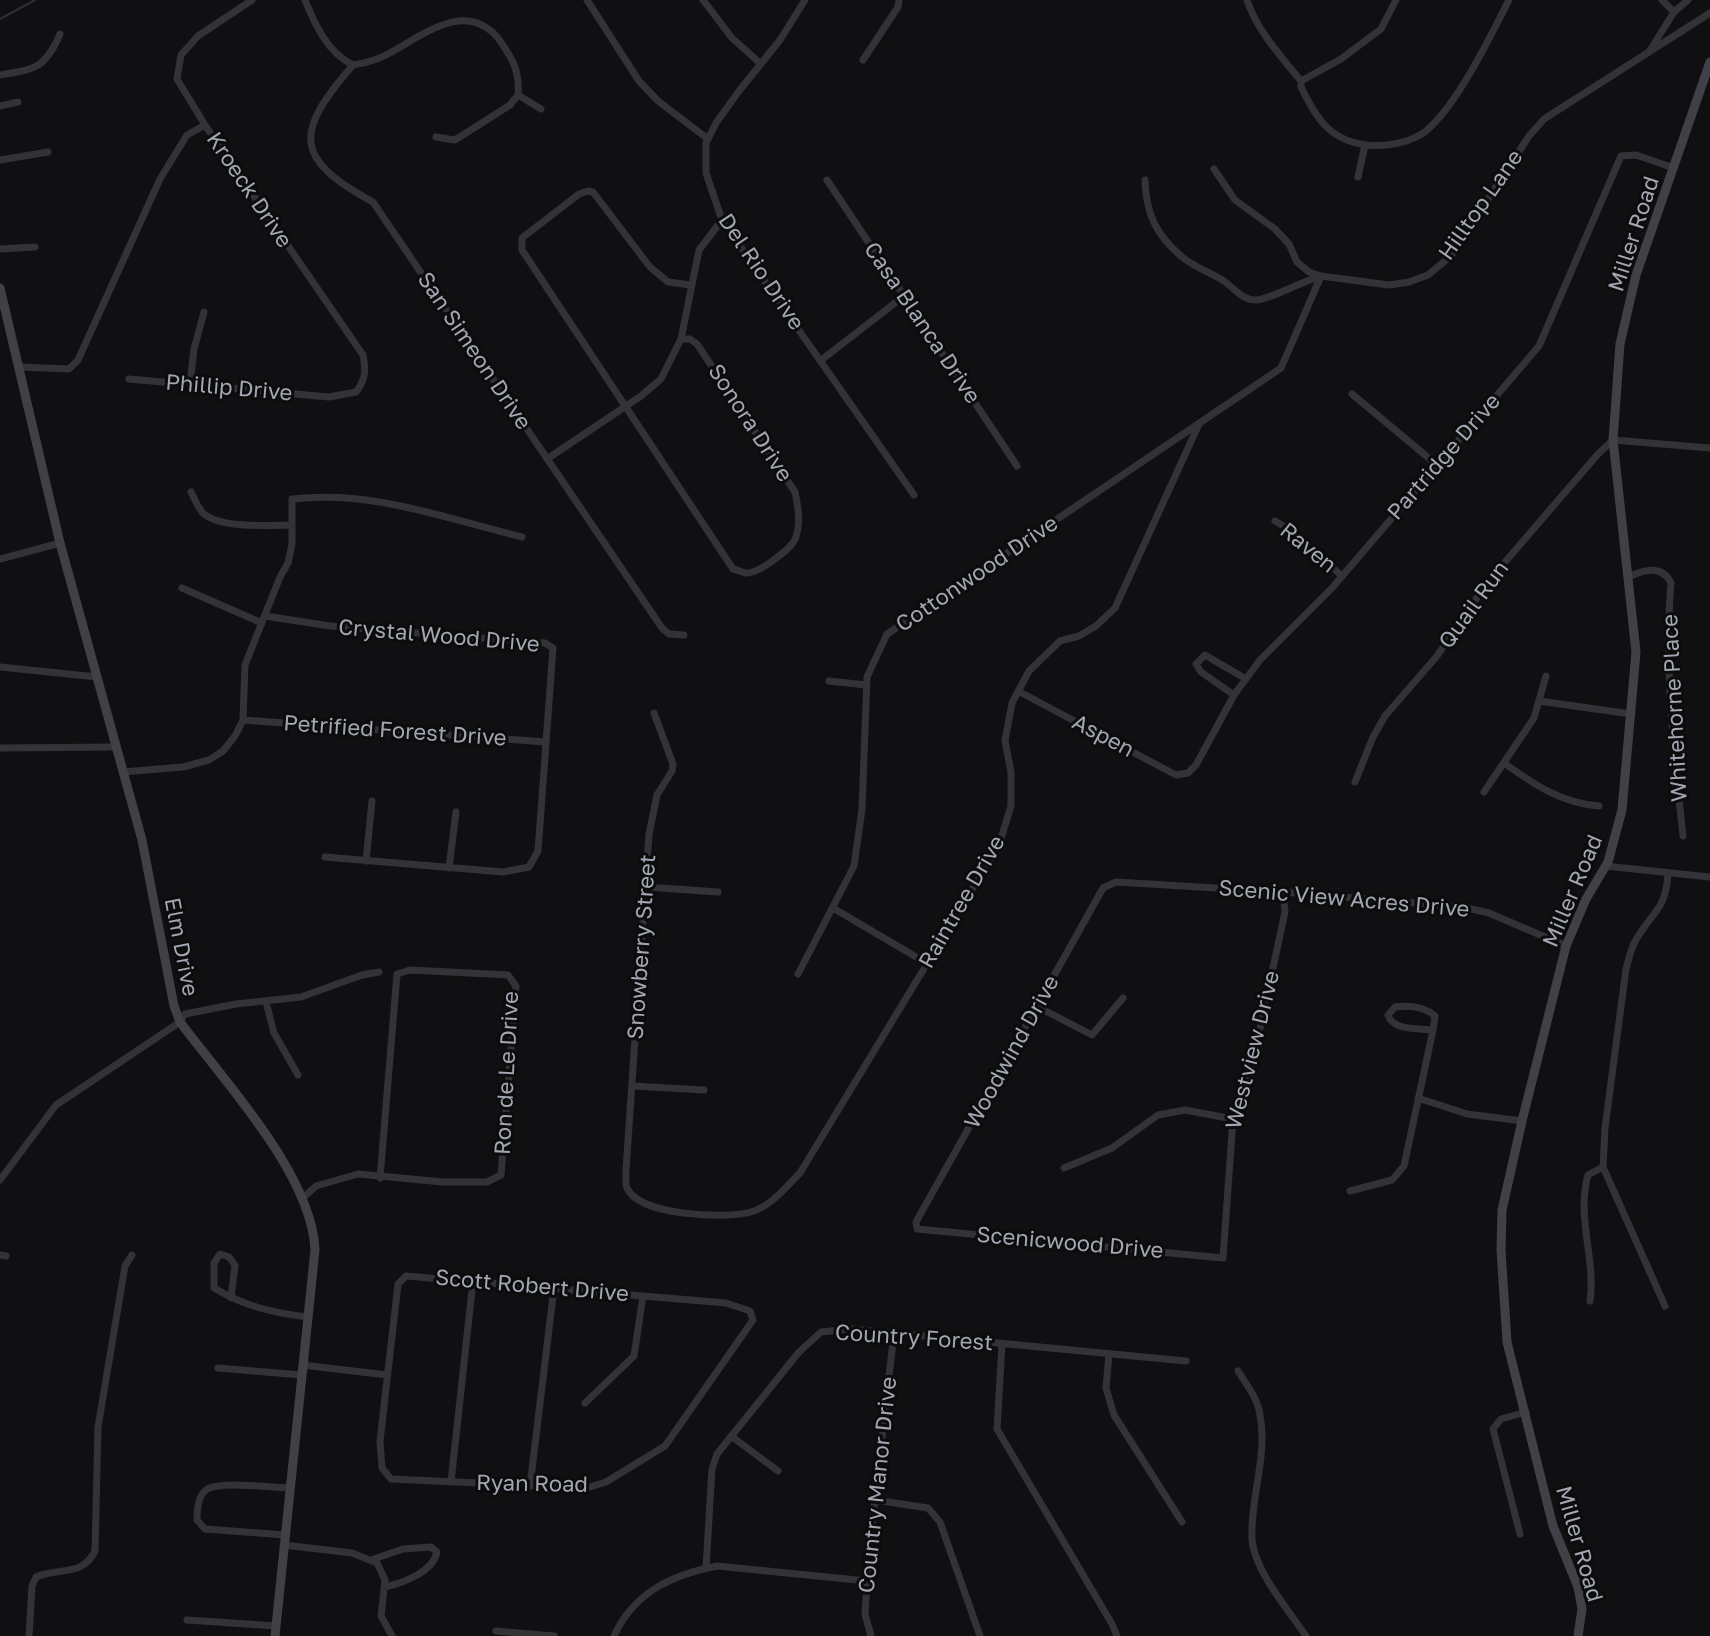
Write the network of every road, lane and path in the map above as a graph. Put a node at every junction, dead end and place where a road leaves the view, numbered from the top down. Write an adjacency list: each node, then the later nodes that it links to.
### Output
1 (252, 0): 26 (street)
2 (587, 0): 28 (street)
3 (703, 0): 18 (street)
4 (805, 0): 18 (street)
5 (899, 0): 16 (street)
6 (1247, 0): 21 (street)
7 (1396, 0): 21 (street)
8 (1509, 0): 29 (street)
9 (1662, 0): 12 (street)
10 (1687, 0): 12 (street)
11 (308, 1): 19 (street)
12 (1674, 12): 15 (street)
13 (1710, 13): 15 (street, Hilltop Lane)
14 (60, 34): 20 (street)
15 (1648, 54): 40 (street, Hilltop Lane)
16 (863, 60)
17 (1710, 62): 32 (street, Miller Road)
18 (761, 64): 28 (street)
19 (353, 65): 22 (street); 56 (street, San Simeon Drive)
20 (0, 75)
21 (1301, 81): 29 (street)
22 (518, 95): 25 (street); 27 (street)
23 (18, 102): 24 (street)
24 (0, 106)
25 (541, 109)
26 (205, 125): 47 (street, Kroeck Drive); 51 (street, Kroeck Drive)
27 (436, 137)
28 (708, 139): 37 (street, Del Rio Drive)
29 (1365, 145): 34 (street)
30 (48, 152): 31 (street)
31 (0, 160)
32 (1674, 168): 54 (street, Miller Road); 57 (street, Partridge Drive)
33 (1214, 169): 40 (street)
34 (1358, 177)
35 (827, 180): 43 (street, Casa Blanca Drive)
36 (1145, 180): 40 (street)
37 (722, 220): 41 (street); 46 (street, Del Rio Drive)
38 (35, 247): 39 (street)
39 (0, 249)
40 (1321, 276): 53 (street, Cottonwood Drive)
41 (691, 285): 45 (street); 52 (street)
42 (0, 288): 47 (street, Elm Drive)
43 (904, 296): 46 (street); 58 (street, Casa Blanca Drive)
44 (204, 312): 49 (street)
45 (681, 339): 52 (street); 52 (street, Sonora Drive)
46 (820, 361): 60 (street, Del Rio Drive)
47 (20, 367): 64 (street, Elm Drive)
48 (129, 379): 49 (street, Phillip Drive)
49 (190, 384): 51 (street, Phillip Drive)
50 (1352, 394): 57 (street)
51 (329, 397)
52 (623, 406): 56 (street)
53 (1199, 424): 76 (street, Cottonwood Drive); 77 (street, Raintree Drive)
54 (1613, 440): 55 (street); 67 (street, Miller Road); 89 (street, Quail Run)
55 (1710, 448)
56 (547, 459): 70 (street, San Simeon Drive)
57 (1437, 465): 66 (street, Partridge Drive)
58 (1017, 466)
59 (191, 492): 62 (street)
60 (914, 495)
61 (1275, 521): 66 (street, Raven)
62 (292, 525): 63 (street); 69 (street)
63 (522, 537)
64 (60, 543): 65 (street); 73 (street, Elm Drive)
65 (0, 559)
66 (1342, 576): 74 (street, Partridge Drive)
67 (1628, 577): 81 (street, Miller Road); 94 (street, Whitehorne Place)
68 (182, 588): 69 (street)
69 (264, 620): 82 (street); 83 (street, Crystal Wood Drive)
70 (684, 635)
71 (0, 667): 73 (street)
72 (1546, 676): 79 (street)
73 (97, 677): 84 (street, Elm Drive)
74 (1246, 679): 78 (street, Partridge Drive); 78 (street)
75 (829, 681): 76 (street)
76 (866, 685): 105 (street, Cottonwood Drive)
77 (1018, 691): 88 (street, Aspen); 107 (street, Raintree Drive)
78 (1234, 695): 88 (street, Partridge Drive)
79 (1539, 701): 81 (street); 86 (street)
80 (654, 713): 102 (street, Snowberry Street)
81 (1631, 714): 97 (street, Miller Road)
82 (243, 720): 83 (street, Petrified Forest Drive); 87 (street)
83 (546, 742): 98 (street, Crystal Wood Drive)
84 (115, 747): 85 (street); 87 (street, Elm Drive)
85 (0, 748)
86 (1504, 763): 90 (street); 92 (street)
87 (123, 772): 113 (street, Elm Drive)
88 (1188, 773)
89 (1355, 782)
90 (1484, 792)
91 (372, 801): 96 (street)
92 (1599, 806)
93 (456, 812): 98 (street)
94 (1683, 836)
95 (325, 857): 96 (street)
96 (366, 861): 98 (street)
97 (1605, 866): 99 (street); 106 (street, Miller Road)
98 (449, 868)
99 (1668, 873): 100 (street); 121 (street)
100 (1710, 877)
101 (1116, 882): 104 (street, Scenic View Acres Drive); 112 (street, Woodwind Drive)
102 (646, 887): 103 (street); 116 (street, Snowberry Street)
103 (718, 892)
104 (1283, 892): 106 (street, Scenic View Acres Drive); 119 (street, Westview Drive)
105 (833, 908): 107 (street); 109 (street, Cottonwood Drive)
106 (1566, 946): 120 (street, Miller Road)
107 (928, 964): 125 (street, Raintree Drive)
108 (379, 972): 111 (street)
109 (798, 974)
110 (1123, 998): 112 (street)
111 (266, 1002): 113 (street); 115 (street)
112 (1038, 1007): 128 (street, Woodwind Drive)
113 (180, 1022): 124 (street); 127 (street, Elm Drive)
114 (1433, 1030): 114 (street); 118 (street)
115 (298, 1075)
116 (633, 1086): 117 (street); 125 (street, Snowberry Street)
117 (704, 1090)
118 (1418, 1098): 120 (street); 126 (street)
119 (1233, 1119): 122 (street); 130 (street, Westview Drive)
120 (1522, 1121): 148 (street, Miller Road)
121 (1603, 1167): 135 (street); 136 (street)
122 (1064, 1168)
123 (380, 1178): 123 (street, Ron de Le Drive); 127 (street, Ron de Le Drive)
124 (0, 1180)
125 (628, 1189)
126 (1350, 1191)
127 (303, 1198): 137 (street, Elm Drive)
128 (917, 1229): 130 (street, Scenicwood Drive)
129 (132, 1255): 165 (street)
130 (1223, 1258)
131 (473, 1281): 132 (street, Scott Robert Drive); 146 (street, Scott Robert Drive); 151 (street)
132 (554, 1288): 133 (street, Scott Robert Drive); 152 (street)
133 (643, 1296): 138 (street, Scott Robert Drive); 147 (street)
134 (231, 1298): 134 (street); 137 (street)
135 (1590, 1301)
136 (1665, 1306)
137 (308, 1317): 144 (street, Elm Drive)
138 (753, 1320): 152 (street, Ryan Road)
139 (894, 1333): 140 (street, Country Forest); 149 (street, Country Forest); 154 (street, Country Manor Drive)
140 (1002, 1344): 141 (street, Country Forest); 171 (street)
141 (1109, 1354): 142 (street, Country Forest); 155 (street)
142 (1186, 1361)
143 (218, 1368): 144 (street)
144 (302, 1370): 146 (street); 153 (street, Elm Drive)
145 (1238, 1371): 172 (street)
146 (387, 1375): 151 (street, Ryan Road)
147 (585, 1403)
148 (1526, 1412): 156 (street); 173 (street, Miller Road)
149 (731, 1436): 150 (street); 159 (street, Country Forest)
150 (778, 1471)
151 (451, 1482): 152 (street, Ryan Road)
152 (530, 1486)
153 (289, 1488): 157 (street, Elm Drive); 157 (street)
154 (875, 1500): 160 (street, Country Manor Drive); 170 (street)
155 (1182, 1522)
156 (1520, 1534)
157 (284, 1540): 158 (street); 163 (street, Elm Drive)
158 (371, 1560): 161 (street); 161 (street)
159 (706, 1568): 160 (street); 168 (street)
160 (867, 1581): 169 (street, Country Manor Drive)
161 (385, 1587): 166 (street)
162 (187, 1620): 163 (street)
163 (275, 1631)
164 (496, 1631): 167 (street)
165 (29, 1636)
166 (392, 1636)
167 (554, 1636)
168 (614, 1636)
169 (871, 1636)
170 (980, 1636)
171 (1117, 1636)
172 (1306, 1636)
173 (1578, 1636)

